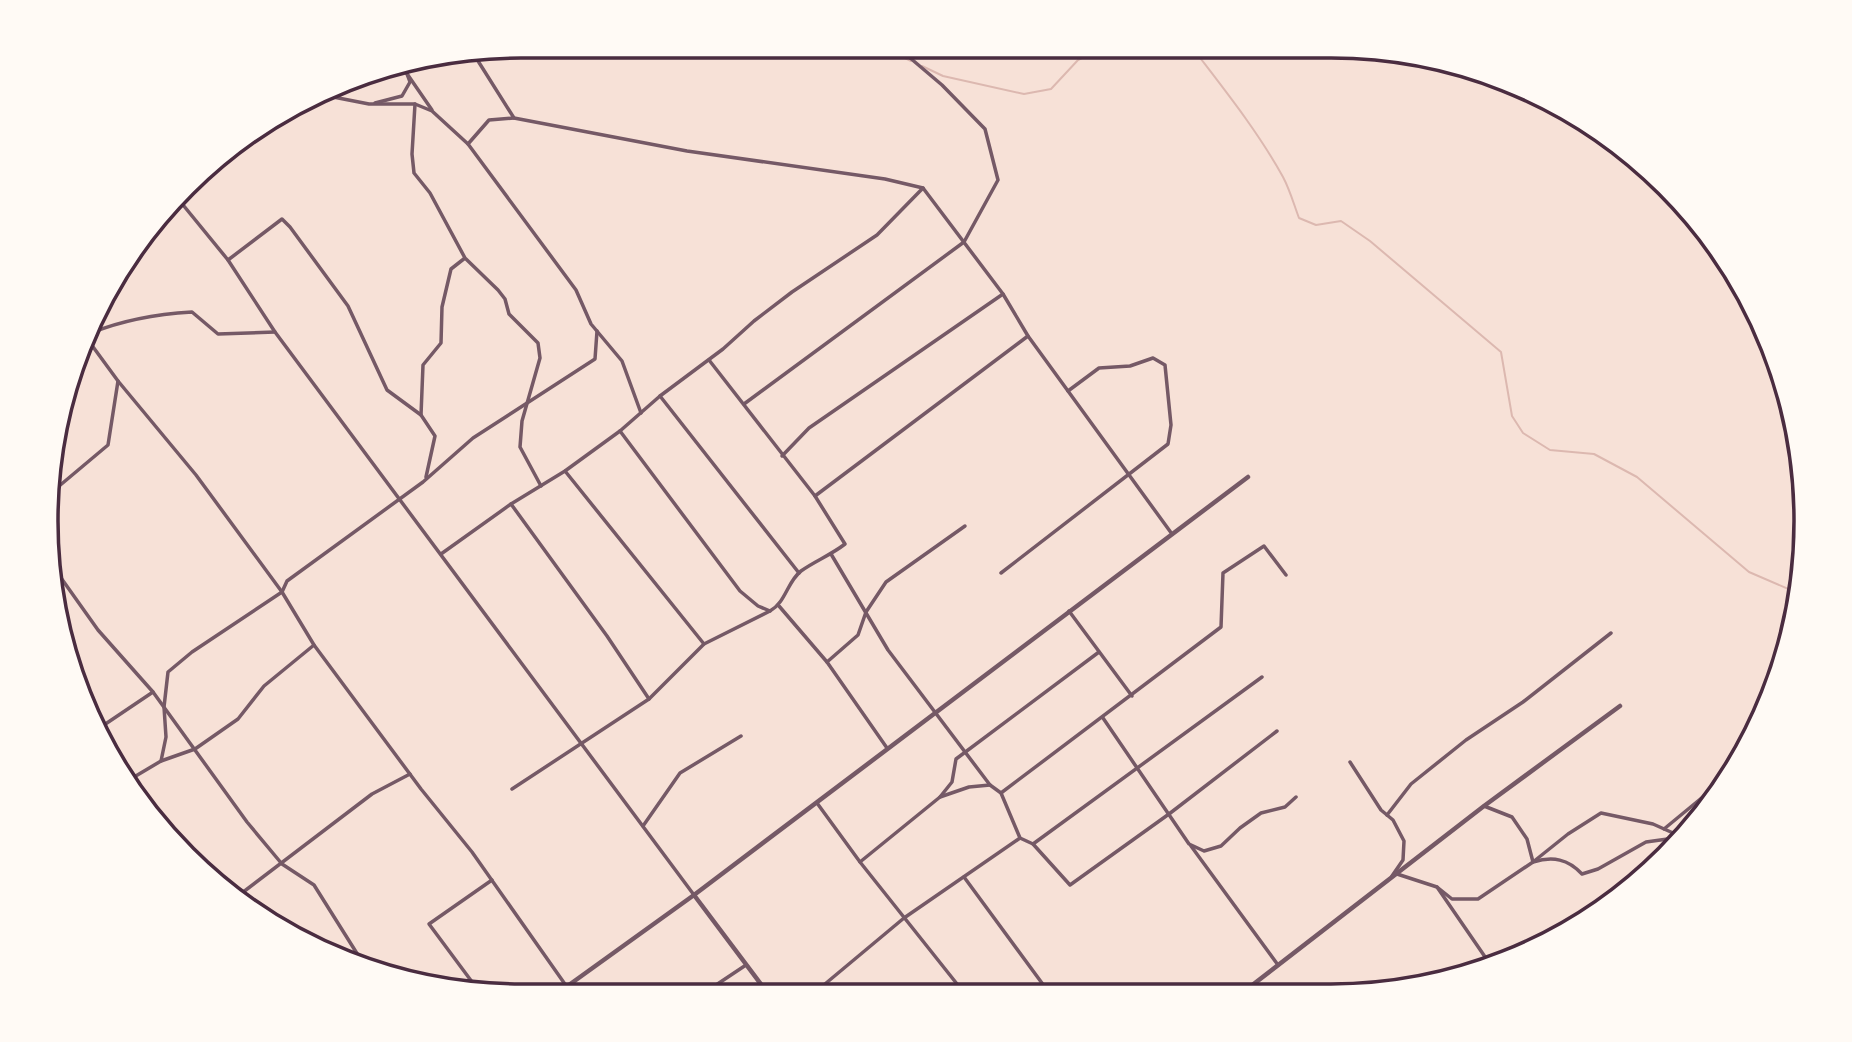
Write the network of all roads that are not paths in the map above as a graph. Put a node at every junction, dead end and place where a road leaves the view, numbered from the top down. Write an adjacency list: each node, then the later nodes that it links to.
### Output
1 (910, 58): 12 (street)
2 (478, 60): 8 (street)
3 (407, 74): 5 (street); 7 (street)
4 (335, 97): 5 (street)
5 (369, 104): 6 (street)
6 (415, 104): 7 (street); 13 (street)
7 (432, 111): 9 (street)
8 (514, 118): 9 (street); 10 (street)
9 (468, 144): 17 (street)
10 (923, 188): 12 (street); 21 (street)
11 (183, 205): 14 (street)
12 (964, 242): 15 (street); 26 (street)
13 (465, 258): 25 (street); 28 (street)
14 (228, 260): 18 (street); 28 (street)
15 (1003, 294): 19 (street); 30 (street)
16 (100, 329): 18 (street)
17 (597, 331): 25 (street); 27 (street)
18 (275, 332): 38 (street)
19 (1028, 336): 23 (street); 37 (street)
20 (92, 346): 22 (street)
21 (709, 360): 24 (street); 26 (street)
22 (118, 381): 35 (street); 48 (street)
23 (1068, 391): 32 (street); 32 (street)
24 (660, 396): 27 (street); 44 (street)
25 (529, 401): 34 (street); 36 (street)
26 (744, 404): 30 (street)
27 (641, 413): 29 (street)
28 (421, 415): 34 (street)
29 (620, 431): 31 (street); 50 (street)
30 (782, 456): 37 (street)
31 (565, 471): 36 (street); 54 (street)
32 (1127, 474): 41 (street); 45 (street)
33 (1248, 477): 41 (street)
34 (425, 480): 38 (street)
35 (60, 486)
36 (541, 486): 39 (street)
37 (815, 496): 42 (street)
38 (399, 500): 43 (street); 48 (street)
39 (511, 504): 43 (street); 61 (street)
40 (965, 526): 52 (street)
41 (1172, 534): 51 (street)
42 (831, 554): 44 (street); 52 (street)
43 (440, 555): 69 (street)
44 (799, 573): 49 (street)
45 (1001, 573)
46 (1286, 575): 60 (street)
47 (62, 579): 59 (street)
48 (282, 592): 55 (street); 63 (street)
49 (779, 606): 50 (street); 57 (street)
50 (770, 611): 54 (street)
51 (1069, 611): 56 (street); 64 (street)
52 (866, 612): 57 (street); 64 (street)
53 (1611, 634): 87 (street)
54 (705, 644): 61 (street)
55 (314, 645): 71 (street); 76 (street)
56 (1099, 652): 60 (street); 72 (street)
57 (827, 662): 70 (street)
58 (1262, 677): 75 (street)
59 (153, 692): 63 (street); 66 (street)
60 (1132, 696): 65 (street)
61 (649, 699): 69 (street)
62 (1620, 706): 85 (street)
63 (164, 707): 71 (street); 73 (street)
64 (934, 712): 70 (street); 72 (street)
65 (1103, 718): 75 (street); 80 (street)
66 (105, 724)
67 (1277, 731): 86 (street)
68 (741, 736): 88 (street)
69 (581, 744): 79 (street); 88 (street)
70 (887, 748): 84 (street)
71 (195, 749): 73 (street); 97 (street)
72 (965, 751): 78 (street); 82 (street)
73 (161, 761): 77 (street)
74 (1350, 762): 87 (street)
75 (1137, 768): 86 (street); 93 (street)
76 (410, 774): 97 (street); 100 (street)
77 (135, 776)
78 (990, 785): 80 (street); 82 (street)
79 (512, 789)
80 (1001, 793): 91 (street)
81 (1703, 796): 89 (street)
82 (940, 797): 95 (street)
83 (1296, 797): 94 (street)
84 (817, 803): 95 (street); 104 (street)
85 (1484, 807): 96 (street); 98 (street)
86 (1170, 814): 93 (street); 94 (street)
87 (1387, 815): 101 (street)
88 (643, 827): 104 (street)
89 (1664, 829): 90 (street); 96 (street)
90 (1673, 832)
91 (1020, 838): 93 (street); 99 (street)
92 (1668, 838): 96 (street)
93 (1033, 844)
94 (1189, 844): 109 (street)
95 (860, 862): 105 (street)
96 (1533, 862): 102 (street)
97 (282, 864): 103 (street); 106 (street)
98 (1397, 874): 101 (street); 102 (street)
99 (964, 876): 105 (street); 117 (street)
100 (492, 880): 110 (street); 111 (street)
101 (1389, 880): 109 (street)
102 (1437, 887): 107 (street)
103 (243, 892)
104 (694, 895): 108 (street); 112 (street)
105 (904, 918): 115 (street); 116 (street)
106 (354, 953)
107 (1486, 958)
108 (746, 964): 113 (street); 114 (street)
109 (1278, 965): 118 (street)
110 (471, 981)
111 (565, 984)
112 (571, 984)
113 (717, 984)
114 (761, 984)
115 (825, 984)
116 (957, 984)
117 (1043, 984)
118 (1254, 984)

